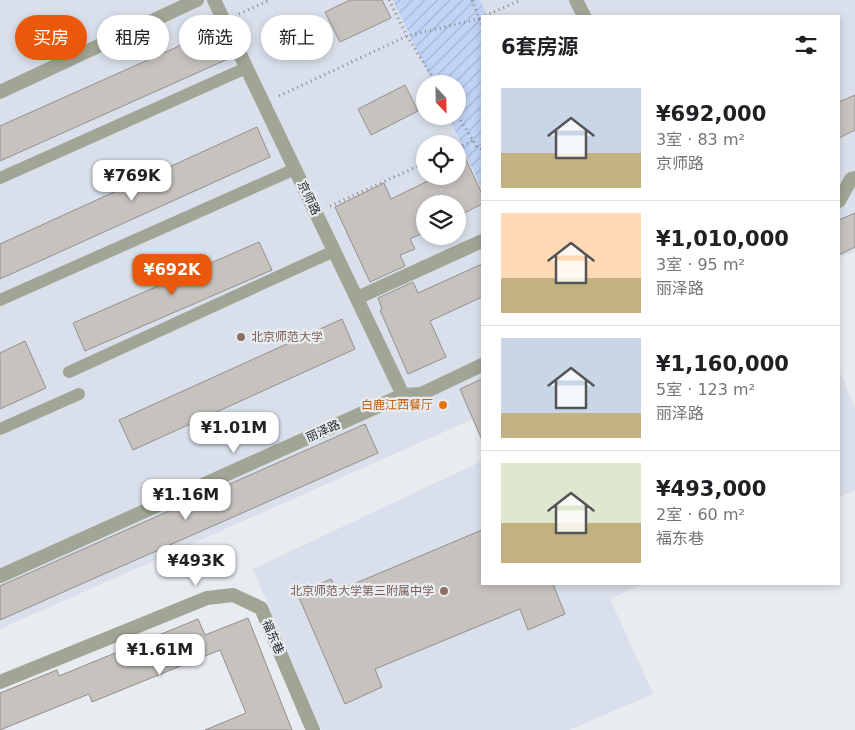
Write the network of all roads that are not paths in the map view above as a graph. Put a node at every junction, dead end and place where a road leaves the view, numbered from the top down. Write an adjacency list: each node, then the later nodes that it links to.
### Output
1 (197, 0): 6 (street)
2 (214, 0): 5 (street, 京师路)
3 (576, 0): 4 (street)
4 (584, 15)
5 (246, 68): 7 (street, 京师路); 8 (lane)
6 (0, 92)
7 (295, 169): 12 (street, 京师路); 14 (lane)
8 (0, 178)
9 (855, 178): 10 (street)
10 (840, 199)
11 (481, 241): 13 (street)
12 (334, 251): 13 (street, 京师路); 16 (lane)
13 (357, 298): 18 (street, 京师路)
14 (0, 300)
15 (481, 365): 18 (street, 丽泽路)
16 (68, 372)
17 (79, 394): 19 (lane)
18 (404, 395): 20 (street, 丽泽路)
19 (0, 429)
20 (0, 576)
21 (0, 682): 22 (street, 福东巷)
22 (313, 730)

